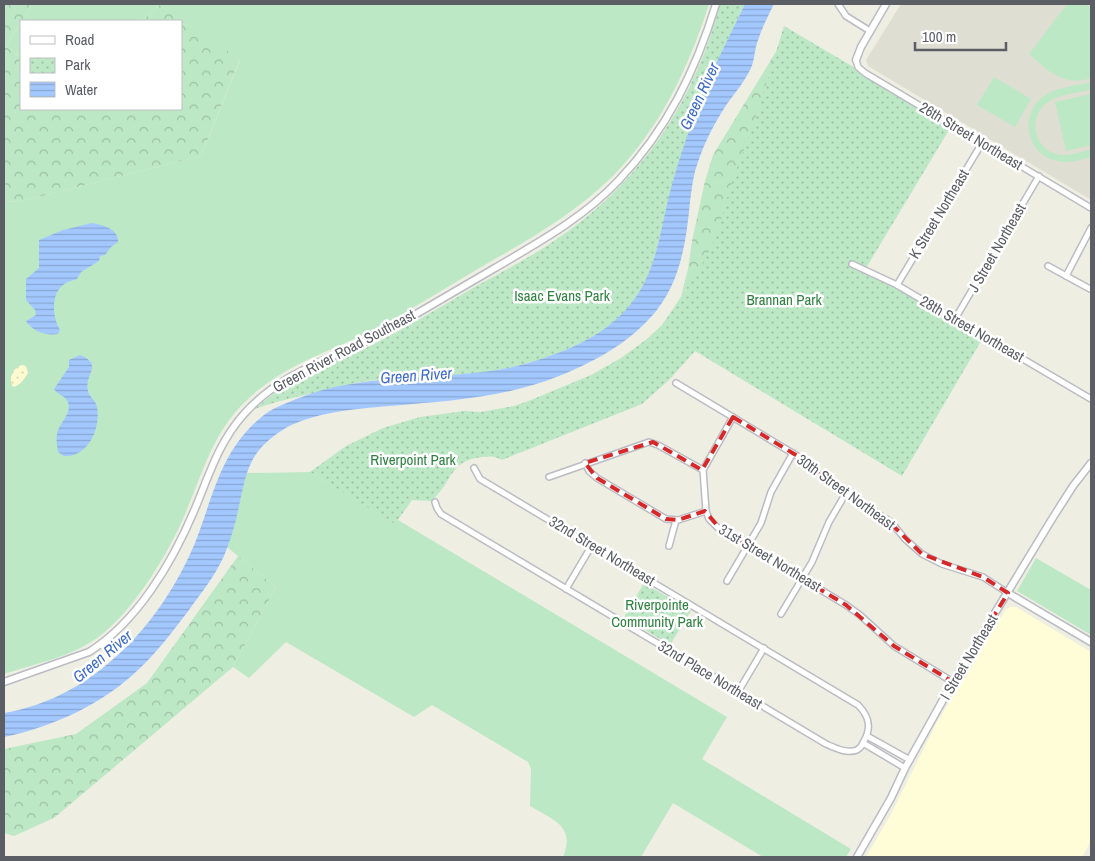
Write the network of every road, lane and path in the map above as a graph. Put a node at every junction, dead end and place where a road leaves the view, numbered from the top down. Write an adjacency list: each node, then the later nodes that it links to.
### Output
1 (716, 4): 39 (street, Green River Road Southeast)
2 (838, 4): 4 (street)
3 (886, 4): 4 (street)
4 (870, 32): 5 (street)
5 (856, 60): 6 (street, 26th Street Northeast)
6 (982, 143): 7 (street, 26th Street Northeast); 13 (street, K Street Northeast)
7 (1039, 176): 8 (street, 26th Street Northeast); 15 (street, J Street Northeast)
8 (1091, 208)
9 (1091, 228): 12 (street)
10 (852, 264): 13 (street, 28th Street Northeast)
11 (1048, 266): 12 (street)
12 (1066, 276): 14 (street)
13 (897, 285): 15 (street, 28th Street Northeast)
14 (1090, 289)
15 (955, 319): 17 (street, 28th Street Northeast)
16 (676, 383): 18 (street, 30th Street Northeast)
17 (1091, 398)
18 (734, 417): 19 (street, 30th Street Northeast); 23 (street)
19 (793, 453): 25 (street, 30th Street Northeast); 31 (street)
20 (586, 463): 23 (street); 24 (street); 28 (street)
21 (1091, 464): 35 (street, I Street Northeast)
22 (474, 468): 29 (street, 32nd Street Northeast)
23 (703, 470): 27 (street)
24 (549, 477)
25 (846, 493): 32 (street); 35 (street, 30th Street Northeast)
26 (435, 502): 34 (street, 32nd Place Northeast)
27 (706, 511): 28 (street, 31st Street Northeast); 31 (street, 31st Street Northeast)
28 (676, 520): 30 (street)
29 (592, 545): 34 (street); 38 (street, 32nd Street Northeast)
30 (669, 546)
31 (748, 546): 32 (street, 31st Street Northeast); 33 (street)
32 (803, 579): 36 (street); 40 (street, 31st Street Northeast)
33 (727, 581)
34 (566, 589): 41 (street, 32nd Place Northeast)
35 (1008, 593): 37 (street, 30th Street Northeast); 40 (street, I Street Northeast)
36 (781, 614)
37 (1091, 642)
38 (764, 648): 41 (street); 42 (street, 32nd Street Northeast)
39 (4, 682)
40 (953, 682): 44 (street, I Street Northeast)
41 (738, 692): 43 (street, 32nd Place Northeast)
42 (866, 736): 43 (street, 32nd Street Northeast); 44 (street)
43 (863, 743): 45 (street)
44 (910, 760): 45 (street, I Street Northeast)
45 (905, 768): 46 (street, I Street Northeast)
46 (857, 857)

